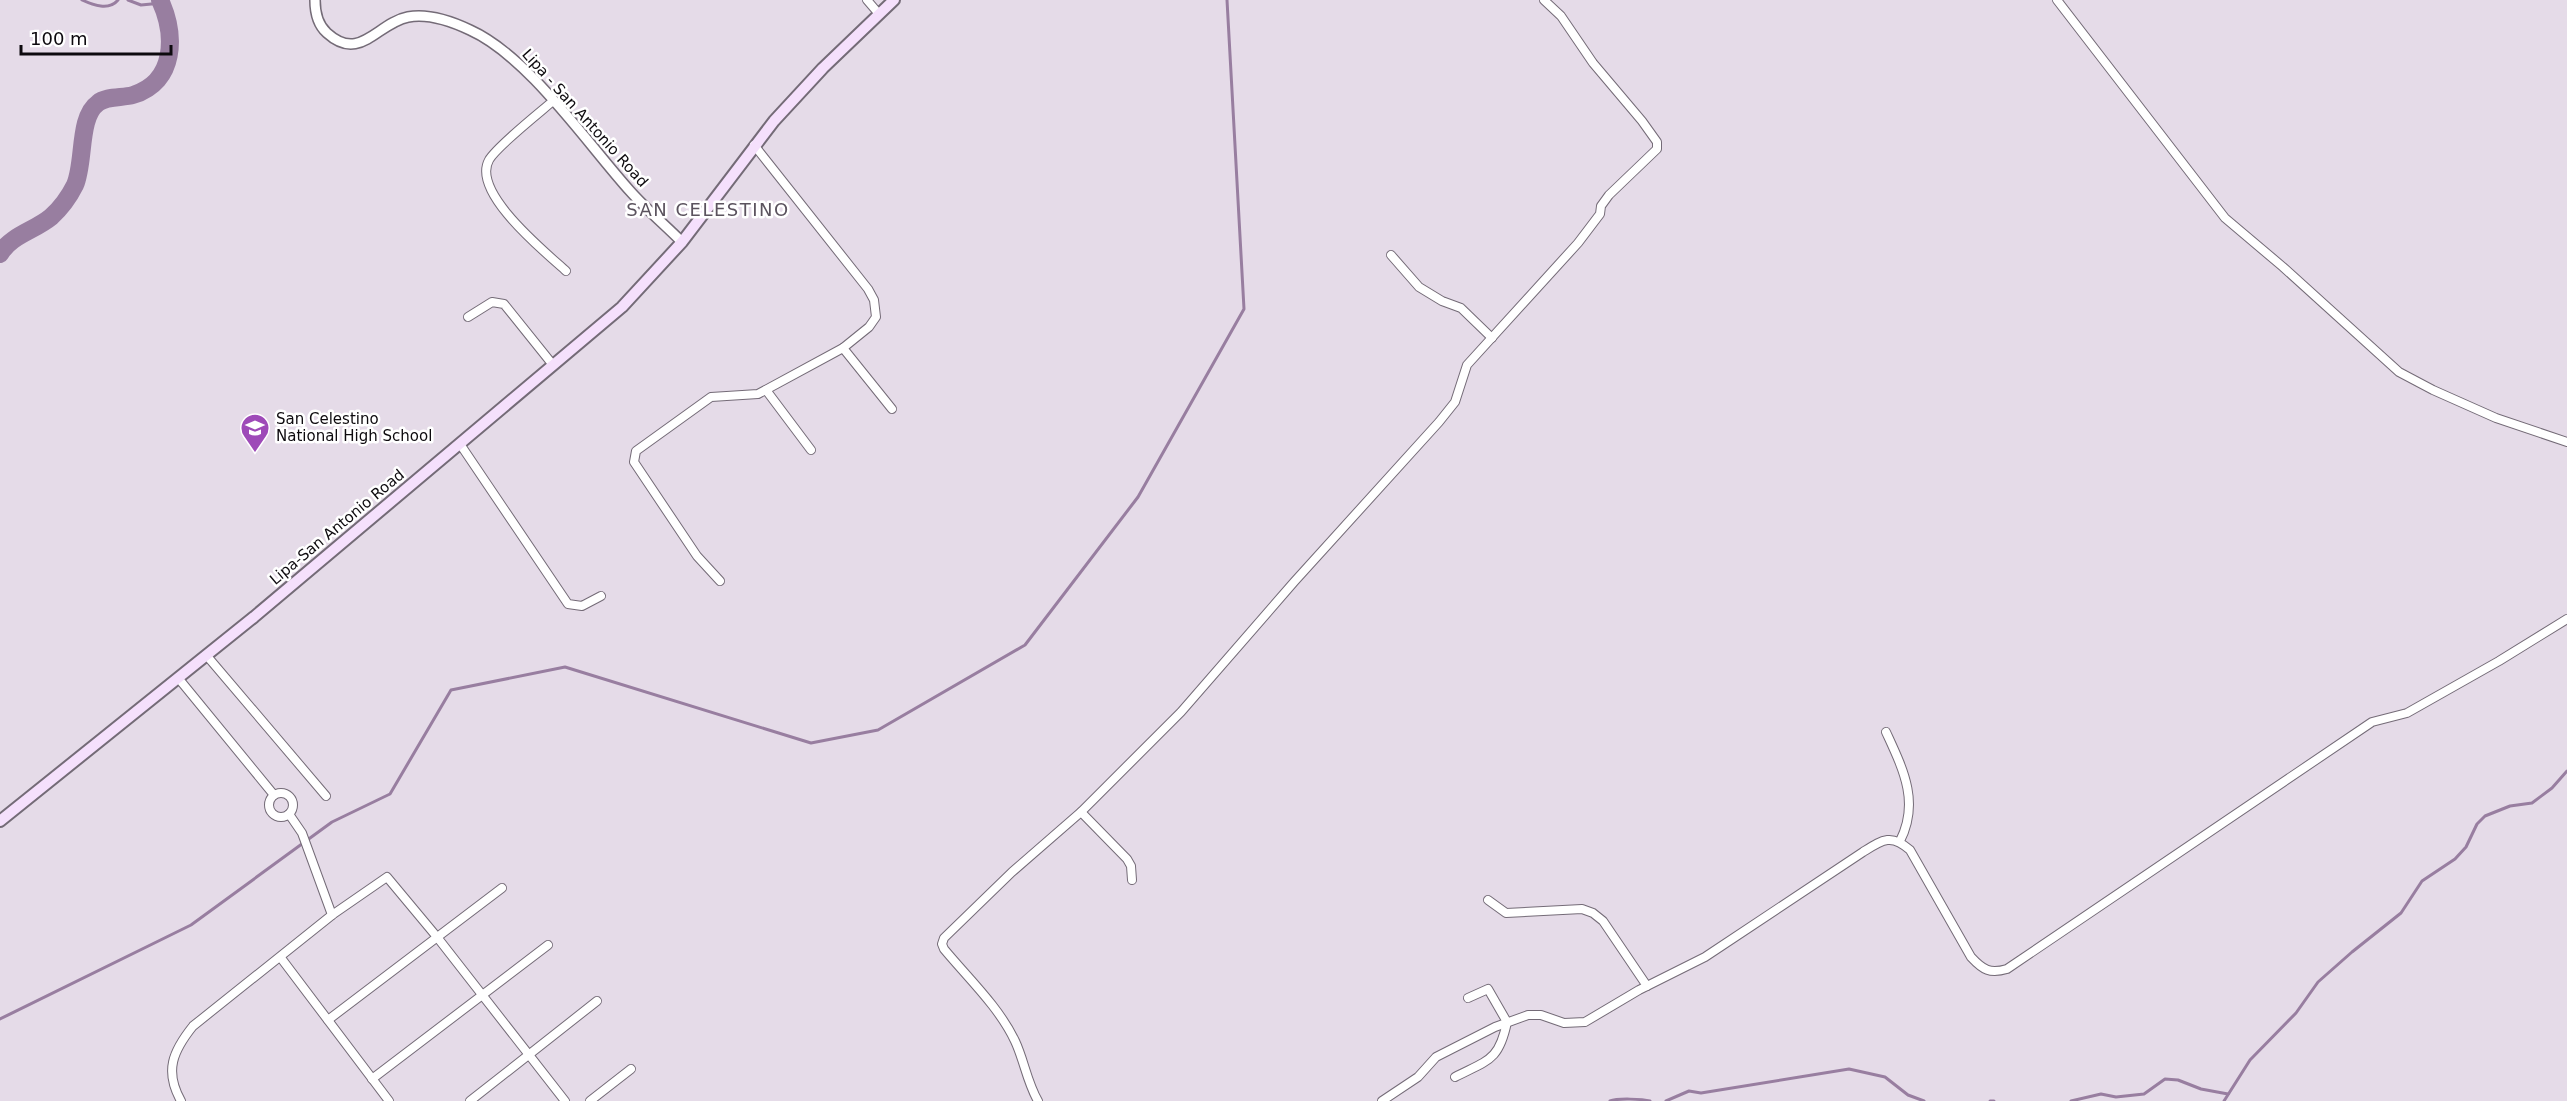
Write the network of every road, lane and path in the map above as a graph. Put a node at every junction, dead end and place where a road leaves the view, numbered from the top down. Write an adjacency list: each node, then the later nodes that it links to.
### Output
1 (315, 0): 7 (street, Lipa - San Antonio Road)
2 (867, 0): 6 (street)
3 (894, 0): 6 (main road, Lipa-San Antonio Road)
4 (1544, 0): 13 (street)
5 (2057, 0): 18 (street)
6 (879, 14): 8 (main road, Lipa-San Antonio Road)
7 (553, 101): 9 (street, Lipa - San Antonio Road); 11 (street)
8 (754, 145): 9 (main road, Lipa-San Antonio Road); 14 (street)
9 (682, 242): 15 (main road, Lipa-San Antonio Road)
10 (1391, 255): 13 (street)
11 (566, 271)
12 (468, 317): 15 (street)
13 (1492, 338): 29 (street)
14 (843, 348): 16 (street); 17 (street)
15 (553, 365): 19 (main road, Lipa-San Antonio Road)
16 (766, 390): 20 (street); 21 (street)
17 (892, 409)
18 (2567, 442)
19 (460, 444): 22 (street); 24 (main road, Lipa-San Antonio Road)
20 (811, 450)
21 (720, 581)
22 (601, 596)
23 (2567, 619): 32 (street)
24 (207, 656): 25 (main road, Lipa-San Antonio Road); 28 (street)
25 (179, 679): 27 (street); 31 (main road, Lipa-San Antonio Road)
26 (1886, 732): 32 (street)
27 (274, 795): 30 (street); 30 (street)
28 (327, 796)
29 (1081, 813): 33 (street); 55 (street)
30 (289, 814): 36 (street)
31 (0, 821)
32 (1900, 841): 40 (street)
33 (1132, 880)
34 (502, 888): 37 (street)
35 (1488, 900): 40 (street)
36 (332, 915): 37 (street); 39 (street)
37 (437, 937): 41 (street); 44 (street)
38 (548, 945): 41 (street)
39 (281, 958): 44 (street); 50 (street)
40 (1647, 986): 45 (street)
41 (483, 995): 46 (street); 49 (street)
42 (1468, 998): 45 (street)
43 (597, 1001): 46 (street)
44 (328, 1020): 49 (street)
45 (1507, 1022): 48 (street); 56 (street)
46 (529, 1054): 52 (street); 53 (street)
47 (631, 1070): 54 (street)
48 (1455, 1077)
49 (372, 1079): 51 (street)
50 (181, 1101)
51 (389, 1101)
52 (470, 1101)
53 (565, 1101)
54 (590, 1101)
55 (1038, 1101)
56 (1382, 1101)

